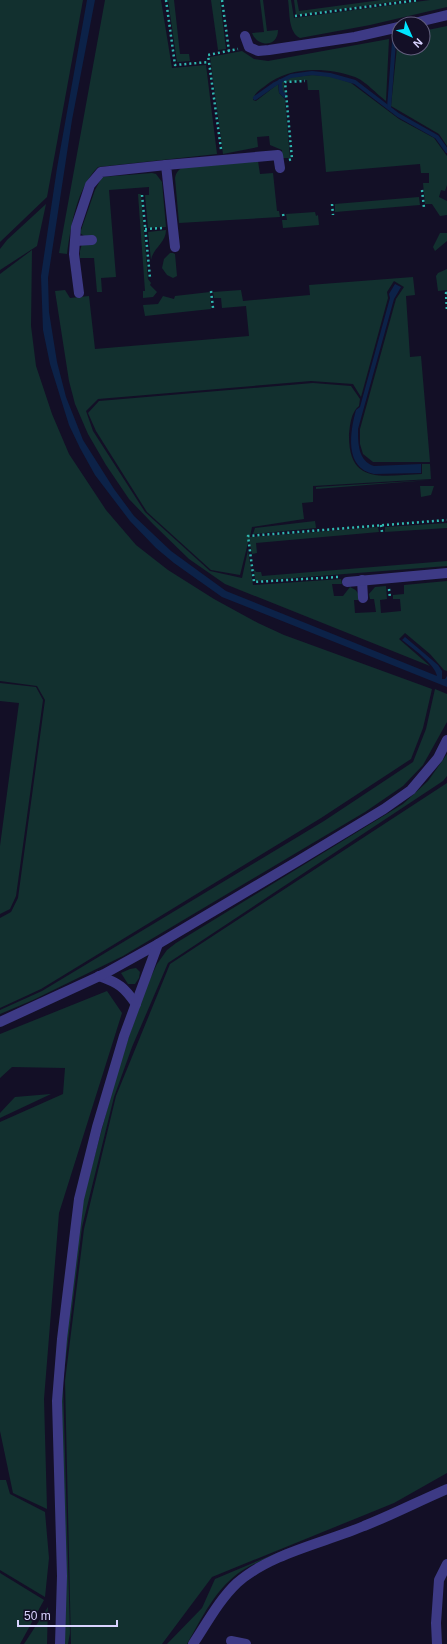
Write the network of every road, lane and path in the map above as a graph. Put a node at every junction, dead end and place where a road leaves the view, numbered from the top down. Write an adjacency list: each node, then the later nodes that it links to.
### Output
1 (166, 0): 11 (path)
2 (222, 0): 10 (path)
3 (419, 0): 5 (path)
4 (447, 15): 6 (street)
5 (295, 16)
6 (431, 19)
7 (391, 29): 8 (street)
8 (245, 36)
9 (242, 48): 10 (path)
10 (229, 51): 11 (path)
11 (209, 62): 13 (path)
12 (305, 81): 14 (path)
13 (222, 159): 14 (street); 15 (street)
14 (279, 164)
15 (166, 165): 26 (street); 27 (street)
16 (422, 190): 19 (path)
17 (142, 196): 24 (path)
18 (332, 204): 21 (path)
19 (424, 208)
20 (283, 214): 22 (path)
21 (333, 215)
22 (284, 218)
23 (164, 228): 24 (path)
24 (145, 229): 28 (path)
25 (92, 240): 26 (street)
26 (75, 241): 30 (street)
27 (175, 247)
28 (150, 278)
29 (211, 291): 32 (path)
30 (79, 293)
31 (447, 293): 33 (path)
32 (213, 308)
33 (447, 312)
34 (447, 520): 35 (path)
35 (381, 525): 36 (path); 38 (path)
36 (382, 532)
37 (447, 573): 39 (street)
38 (343, 579): 39 (street)
39 (362, 580): 40 (street)
40 (363, 598)
41 (447, 740): 42 (street)
42 (158, 944): 43 (street); 44 (street)
43 (99, 976): 44 (street); 45 (street)
44 (136, 1004): 49 (street)
45 (0, 1022)
46 (447, 1489): 50 (street)
47 (447, 1564): 52 (street)
48 (231, 1640): 51 (street)
49 (60, 1644)
50 (193, 1644)
51 (246, 1644)
52 (437, 1644)

